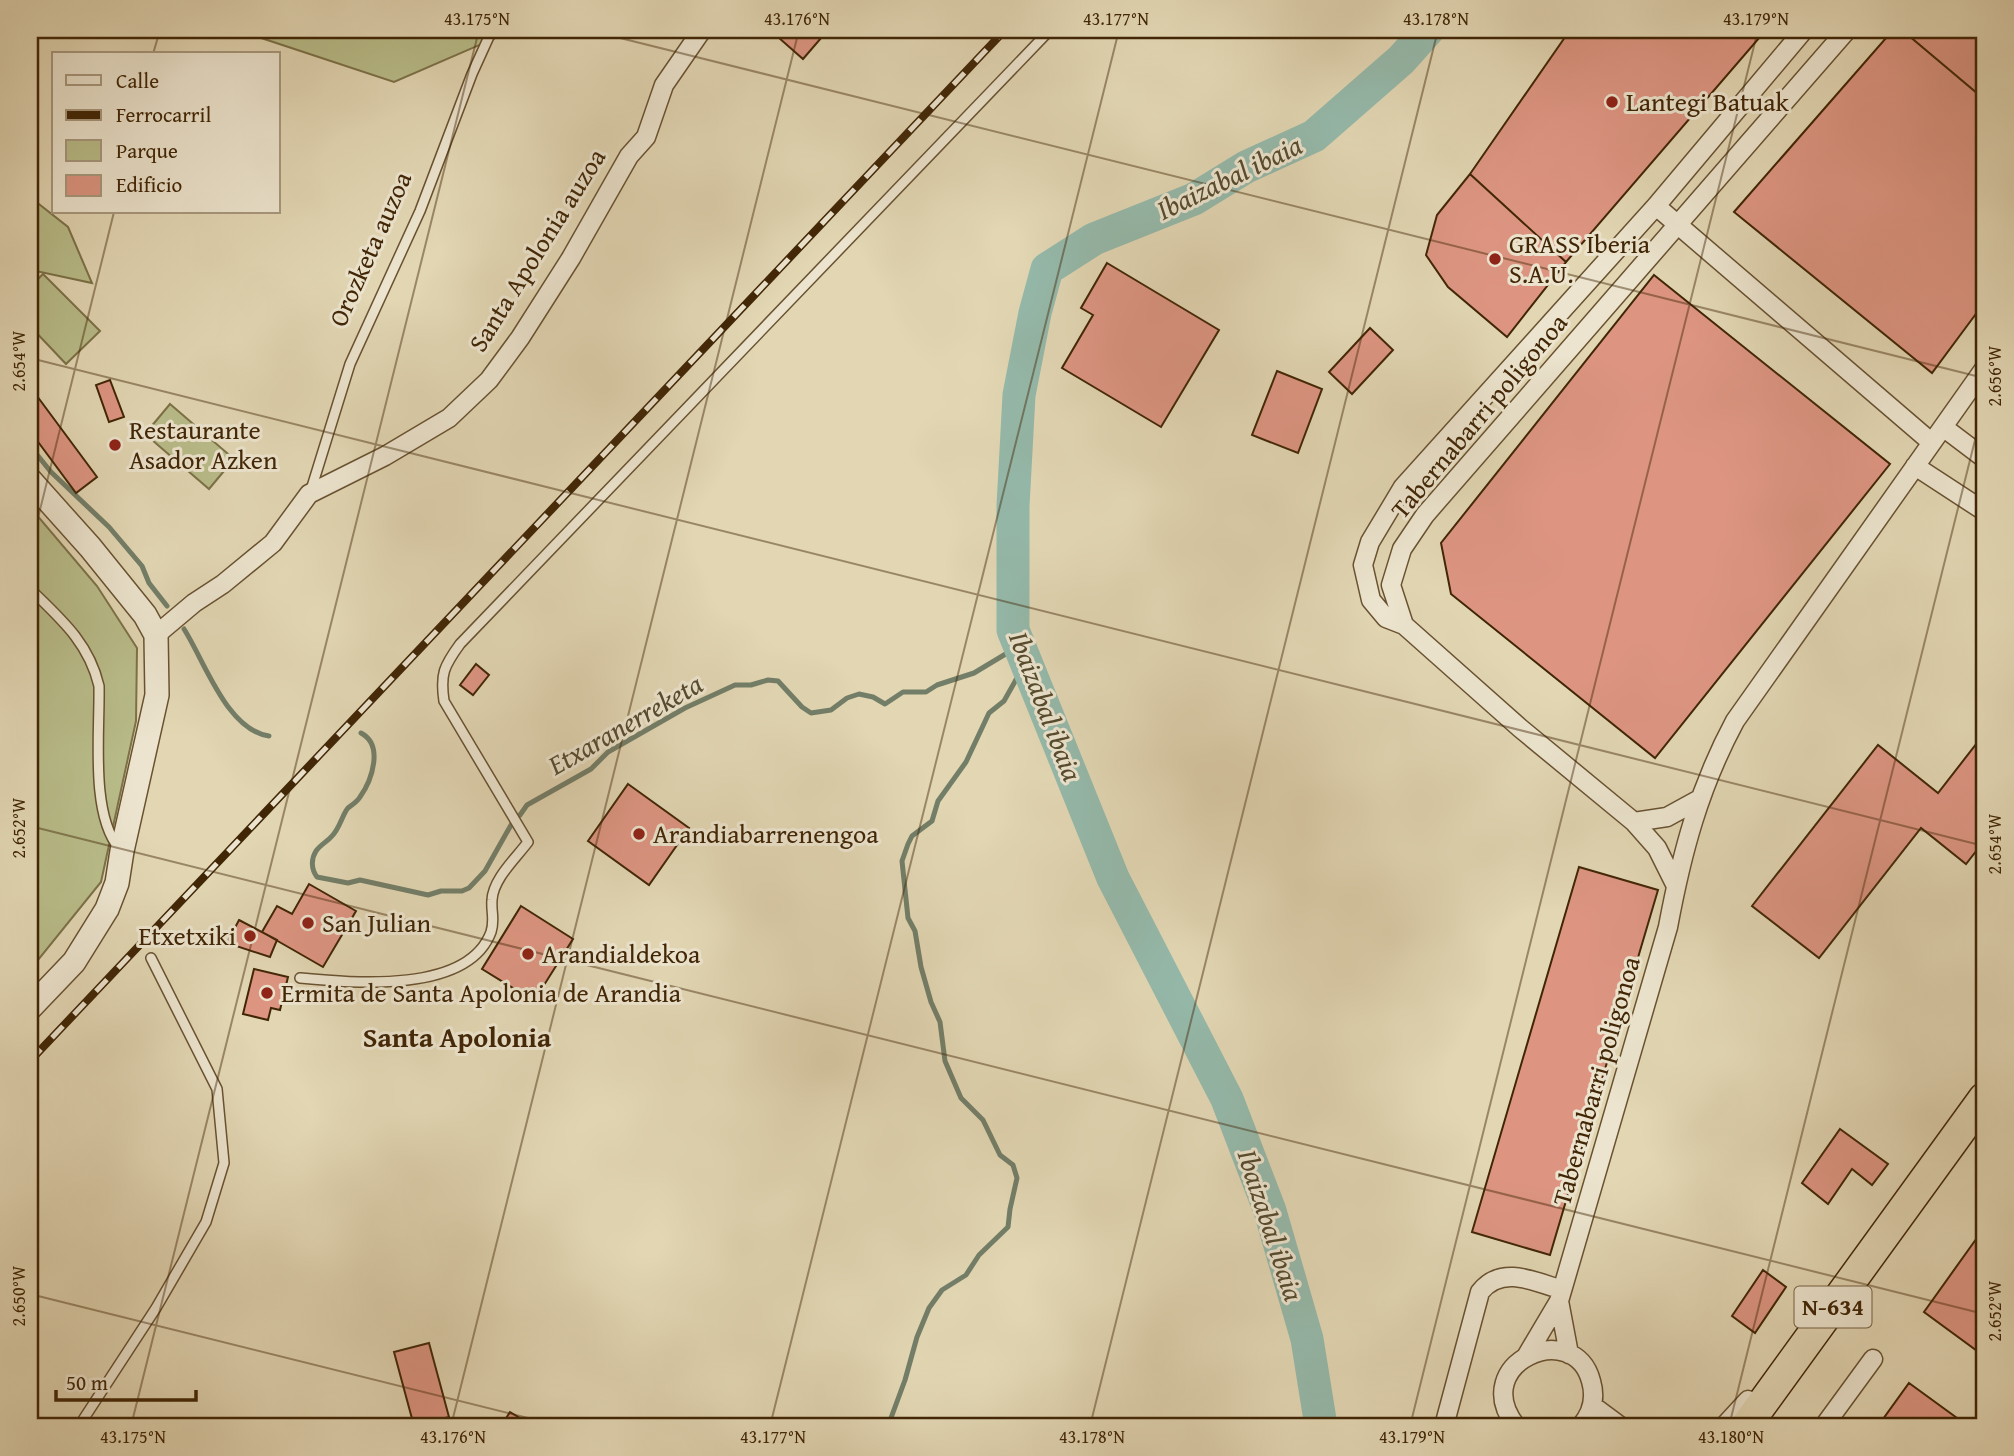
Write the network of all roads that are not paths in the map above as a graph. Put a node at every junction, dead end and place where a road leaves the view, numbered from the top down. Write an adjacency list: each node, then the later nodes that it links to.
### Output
1 (492, 30): 14 (lane, Orozketa auzoa)
2 (702, 30): 14 (street, Santa Apolonia auzoa)
3 (1049, 30): 24 (lane)
4 (1804, 30): 6 (street)
5 (1847, 30): 7 (street, Tabernabarri poligonoa)
6 (1656, 206): 7 (street); 17 (street)
7 (1679, 225): 10 (street); 17 (street, Tabernabarri poligonoa)
8 (1984, 369): 9 (street, Tabernabarri poligonoa)
9 (1943, 426): 10 (street, Tabernabarri poligonoa); 11 (street)
10 (1931, 442): 12 (street, Tabernabarri poligonoa)
11 (1984, 458)
12 (1915, 466): 15 (street); 19 (street, Tabernabarri poligonoa)
13 (30, 480): 18 (street)
14 (309, 494): 18 (street, Santa Apolonia auzoa)
15 (1984, 511)
16 (30, 589): 21 (lane)
17 (1404, 625): 20 (street)
18 (156, 635): 21 (street)
19 (1698, 800): 20 (street); 22 (street, Tabernabarri poligonoa)
20 (1633, 822): 22 (street)
21 (122, 851): 25 (street)
22 (1676, 886): 28 (street, Tabernabarri poligonoa)
23 (151, 958): 35 (lane)
24 (300, 978)
25 (30, 1008)
26 (1984, 1098): 27 (highway, N-634)
27 (1885, 1236): 32 (highway, N-634); 39 (street)
28 (1560, 1295): 29 (street); 30 (street); 36 (street)
29 (1569, 1354): 30 (street); 33 (street)
30 (1527, 1355): 34 (street)
31 (1873, 1359): 42 (street)
32 (1782, 1377): 40 (highway, N-634); 41 (street)
33 (1593, 1406): 37 (street); 38 (street)
34 (1510, 1423)
35 (79, 1426)
36 (1444, 1426)
37 (1581, 1426)
38 (1620, 1426)
39 (1724, 1426)
40 (1746, 1426)
41 (1760, 1426)
42 (1824, 1426)

